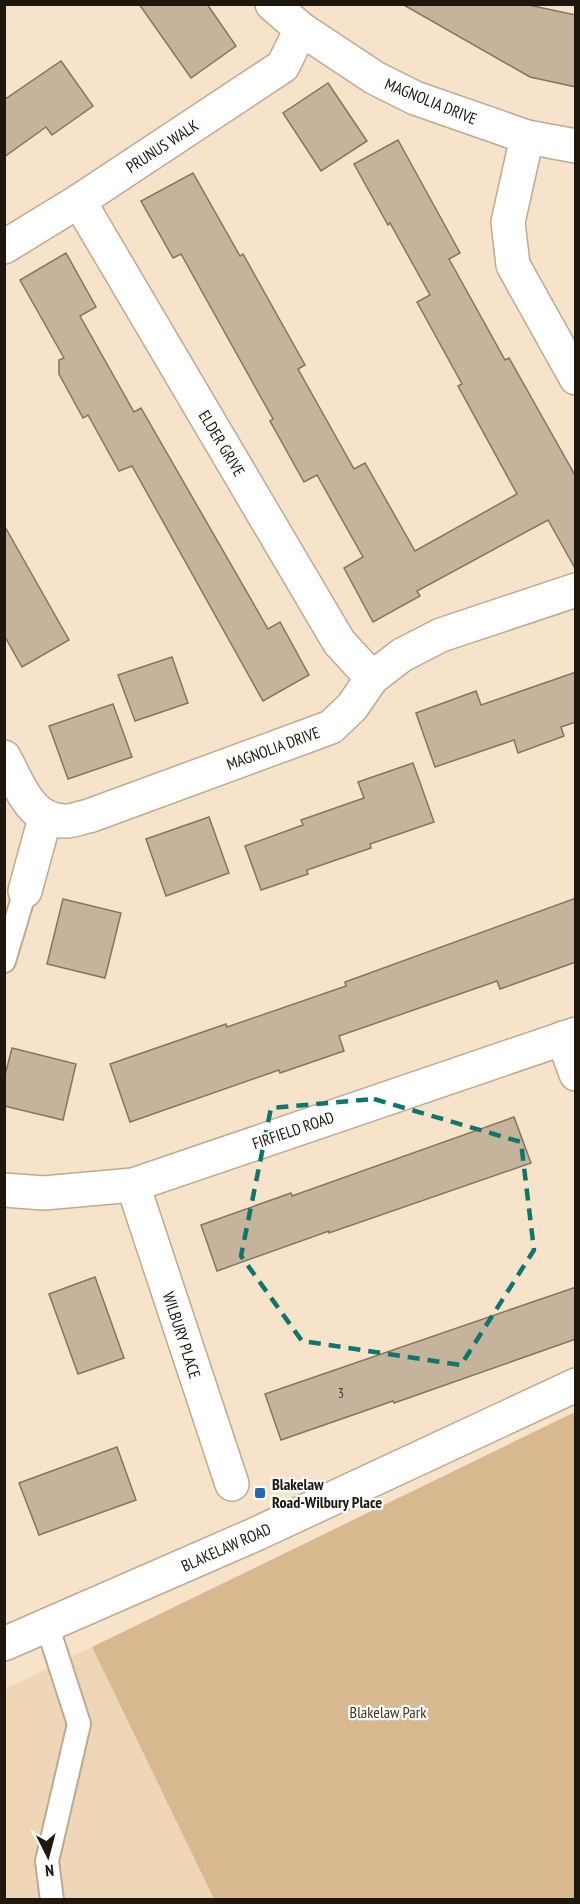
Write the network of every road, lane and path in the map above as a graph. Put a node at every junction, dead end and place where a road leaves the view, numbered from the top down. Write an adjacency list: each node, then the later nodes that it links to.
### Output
1 (272, 4): 2 (street, MAGNOLIA DRIVE)
2 (301, 29): 3 (street, MAGNOLIA DRIVE); 5 (street, PRUNUS WALK)
3 (527, 138): 4 (street, MAGNOLIA DRIVE); 7 (street)
4 (576, 147)
5 (79, 201): 6 (street, PRUNUS WALK); 9 (street, ELDER GRIVE)
6 (4, 248)
7 (576, 378)
8 (576, 590): 9 (street, MAGNOLIA DRIVE)
9 (372, 678): 11 (street, MAGNOLIA DRIVE)
10 (4, 758): 11 (street)
11 (45, 818): 12 (street)
12 (25, 891): 13 (lane)
13 (4, 961)
14 (569, 1036): 15 (street); 16 (street, FIRFIELD ROAD)
15 (576, 1074)
16 (133, 1185): 17 (street, FIRFIELD ROAD); 19 (street, WILBURY PLACE)
17 (4, 1190)
18 (576, 1384): 20 (street, BLAKELAW ROAD)
19 (232, 1484)
20 (48, 1625): 21 (street, BLAKELAW ROAD); 22 (lane)
21 (4, 1644)
22 (52, 1899)

